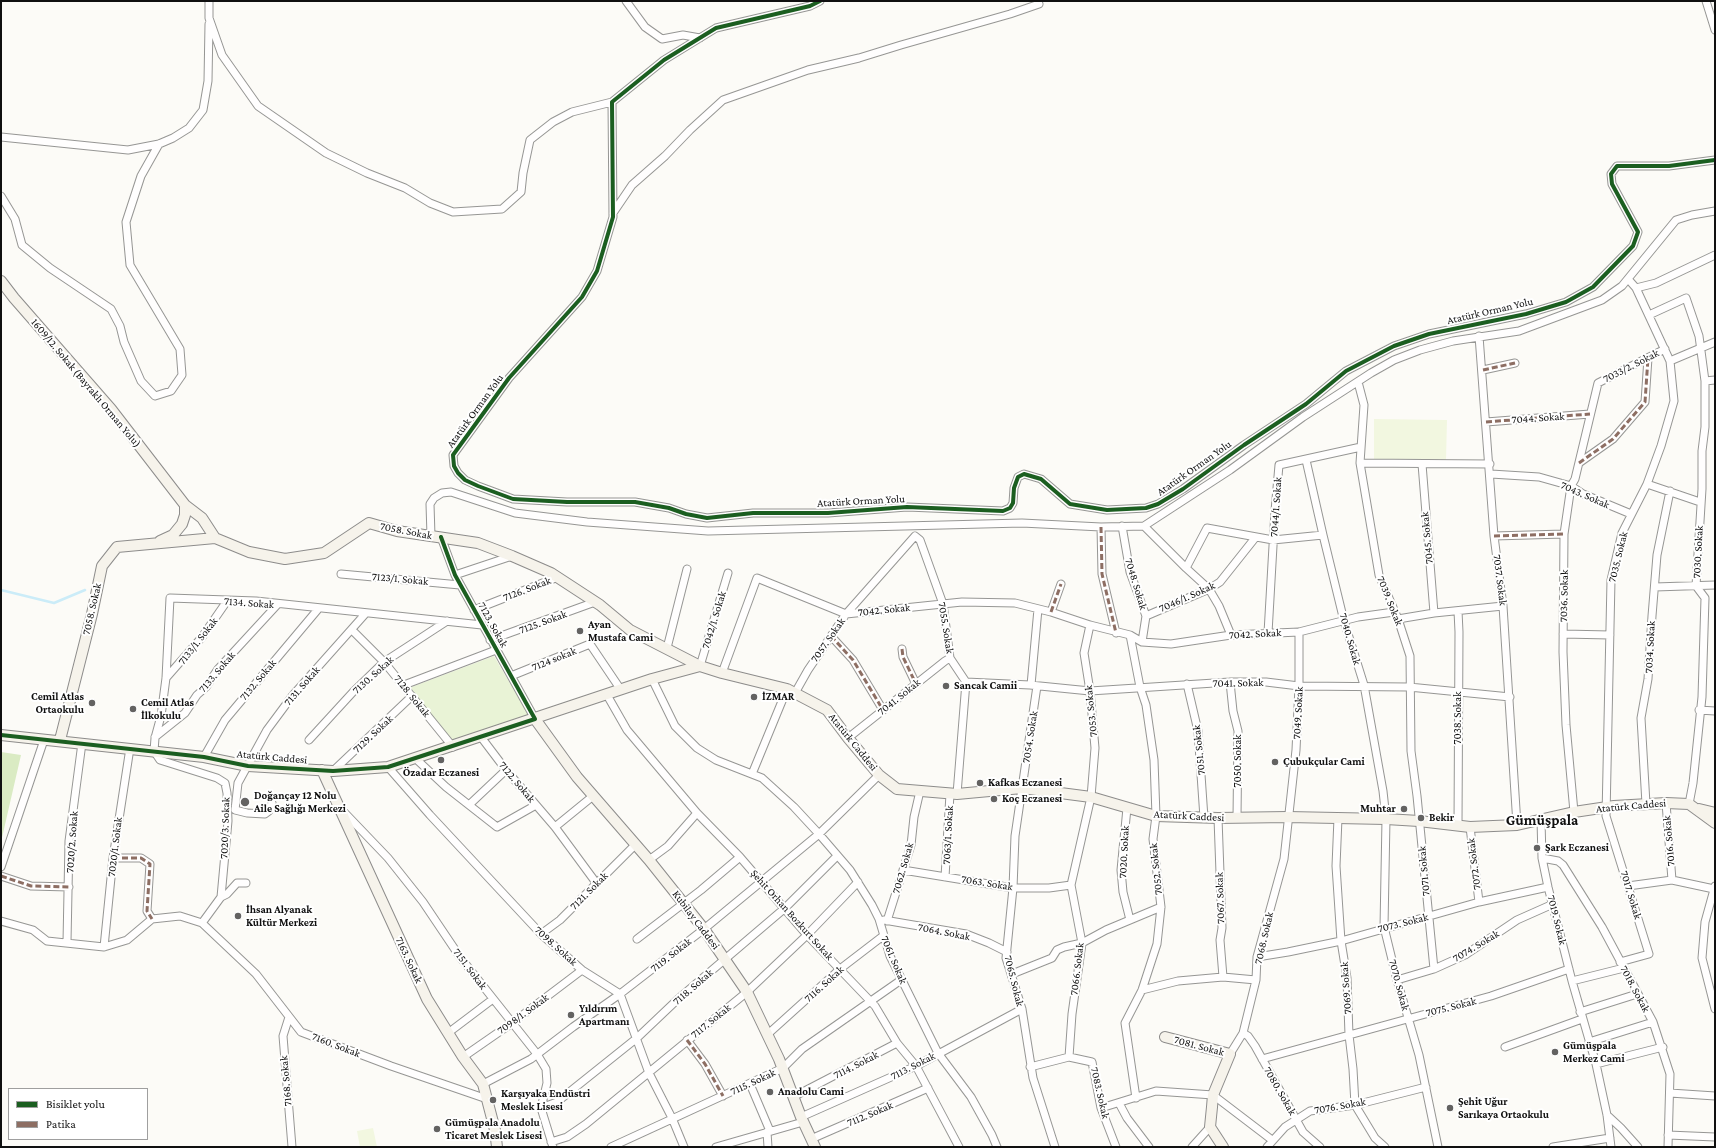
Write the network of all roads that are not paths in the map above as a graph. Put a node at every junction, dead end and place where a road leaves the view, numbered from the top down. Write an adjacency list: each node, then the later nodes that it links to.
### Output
1 (209, 1): 6 (street)
2 (626, 1): 8 (street)
3 (820, 1): 8 (street)
4 (1706, 1): 7 (street)
5 (1039, 4): 15 (street)
6 (210, 18): 9 (street); 11 (street)
7 (1715, 30)
8 (700, 38): 9 (street)
9 (612, 102): 15 (street, Atatürk Orman Yolu)
10 (1, 137): 11 (street)
11 (159, 144): 13 (street)
12 (1715, 160): 15 (street, Atatürk Orman Yolu)
13 (1, 196)
14 (1715, 211): 17 (street)
15 (613, 214)
16 (1715, 255): 19 (street)
17 (1628, 279): 19 (street, 7035. Sokak); 21 (street)
18 (1, 281): 46 (main road, 1609/12. Sokak (Bayraklı Orman Yolu))
19 (1636, 288): 20 (street, 7035. Sokak)
20 (1649, 316): 23 (street, 7030. Sokak); 24 (street, 7035. Sokak)
21 (1480, 336): 28 (street, 7037. Sokak); 31 (street)
22 (1715, 342): 23 (street)
23 (1700, 348): 26 (street); 30 (street, 7030. Sokak)
24 (1665, 350): 25 (street, 7033/2. Sokak); 26 (street, 7035. Sokak)
25 (1648, 358): 32 (street, 7033/2. Sokak); 37 (street)
26 (1670, 361): 42 (street, 7035. Sokak)
27 (1515, 363): 28 (street)
28 (1483, 370): 34 (street, 7037. Sokak)
29 (1715, 380): 30 (street)
30 (1705, 381): 45 (street, 7030. Sokak)
31 (1358, 382): 35 (street, 7039. Sokak); 50 (street)
32 (1598, 383): 33 (street, 7036. Sokak)
33 (1590, 414): 34 (street, 7044. Sokak); 37 (street, 7036. Sokak)
34 (1486, 422): 40 (street, 7037. Sokak)
35 (1361, 447): 36 (street, 7044/1. Sokak); 38 (street, 7039. Sokak)
36 (1306, 460): 54 (street, 7040. Sokak); 60 (street, 7044/1. Sokak)
37 (1579, 463): 43 (street, 7036. Sokak)
38 (1360, 464): 39 (street); 90 (street, 7039. Sokak)
39 (1422, 464): 40 (street); 87 (street, 7045. Sokak)
40 (1490, 464): 41 (street, 7037. Sokak)
41 (1490, 474): 43 (street, 7043. Sokak); 56 (street, 7037. Sokak)
42 (1647, 484): 44 (street); 47 (street, 7035. Sokak)
43 (1571, 486): 47 (street, 7043. Sokak); 53 (street, 7036. Sokak)
44 (1670, 491): 45 (street); 74 (street, 7034. Sokak)
45 (1700, 502): 73 (street, 7030. Sokak)
46 (185, 505): 48 (main road, 1609/12. Sokak (Bayraklı Orman Yolu)); 62 (main road)
47 (1631, 514): 102 (street, 7035. Sokak)
48 (202, 518): 58 (main road, 1609/12. Sokak (Bayraklı Orman Yolu)); 61 (main road)
49 (1122, 526): 50 (street, 7123. Sokak); 52 (street, 7123. Sokak); 89 (street, 7048. Sokak)
50 (1144, 526): 64 (street)
51 (913, 527): 52 (street, 7123. Sokak); 55 (street); 57 (street, 7123. Sokak)
52 (1101, 527): 97 (street)
53 (1564, 534): 56 (street); 99 (street, 7036. Sokak)
54 (1322, 535): 60 (street); 92 (street, 7040. Sokak)
55 (914, 536): 78 (street, 7055. Sokak); 88 (street, 7057. Sokak)
56 (1494, 536): 80 (street, 7037. Sokak)
57 (436, 537): 58 (main road, 7058. Sokak); 63 (main road, 7058. Sokak); 68 (street, 7123. Sokak)
58 (215, 538): 61 (main road, 7058. Sokak)
59 (1255, 538): 60 (street); 64 (street); 75 (street, 7046/1. Sokak)
60 (1273, 540): 98 (street, 7044/1. Sokak)
61 (179, 542): 62 (main road, 7058. Sokak)
62 (154, 544): 142 (main road, 7058. Sokak)
63 (512, 556): 68 (street); 69 (main road, 7058. Sokak)
64 (1186, 568): 75 (street)
65 (687, 569): 106 (street)
66 (728, 573): 111 (street, 7042/1. Sokak)
67 (341, 574): 71 (street, 7123/1. Sokak)
68 (455, 575): 71 (street, 7123. Sokak)
69 (558, 577): 77 (main road, 7058. Sokak); 83 (street, 7126. Sokak)
70 (1062, 584): 85 (street)
71 (460, 585): 83 (street, 7123. Sokak)
72 (1715, 585): 73 (street)
73 (1696, 586): 74 (street); 134 (street, 7030. Sokak)
74 (1655, 587): 165 (street, 7034. Sokak)
75 (1209, 589): 89 (street, 7046/1. Sokak); 101 (street)
76 (227, 601): 79 (street, 7134. Sokak); 114 (street, 7133/1. Sokak); 114 (street, 7134. Sokak)
77 (595, 602): 104 (street, 7125. Sokak); 106 (main road, 7058. Sokak)
78 (943, 604): 82 (street, 7042. Sokak); 88 (street, 7042. Sokak); 109 (street, 7055. Sokak)
79 (277, 605): 81 (street, 7134. Sokak); 139 (street, 7133. Sokak)
80 (1503, 606): 84 (street, 7042. Sokak); 132 (street, 7037. Sokak)
81 (319, 608): 86 (street, 7134. Sokak); 148 (street, 7132. Sokak)
82 (1038, 609): 85 (street, 7042. Sokak); 121 (street, 7054. Sokak)
83 (474, 610): 93 (street, 7123. Sokak)
84 (1458, 611): 87 (street, 7042. Sokak); 129 (street, 7038. Sokak)
85 (1051, 612): 94 (street, 7042. Sokak)
86 (366, 613): 91 (street, 7134. Sokak); 95 (street, 7131. Sokak)
87 (1434, 613): 90 (street, 7042. Sokak)
88 (846, 614): 103 (street, 7057. Sokak); 112 (street, 7042. Sokak)
89 (1146, 616): 105 (street, 7048. Sokak)
90 (1396, 616): 92 (street, 7042. Sokak); 125 (street, 7039. Sokak)
91 (447, 621): 93 (street, 7134. Sokak); 110 (street, 7130. Sokak)
92 (1344, 621): 96 (street, 7042. Sokak); 122 (street, 7040. Sokak)
93 (482, 625): 104 (street, 7123. Sokak)
94 (1090, 625): 97 (street, 7042. Sokak); 128 (street, 7053. Sokak)
95 (352, 630): 110 (street, 7128. Sokak); 150 (street, 7131. Sokak)
96 (1299, 632): 98 (street, 7042. Sokak); 123 (street, 7049. Sokak)
97 (1116, 633): 100 (street, 7042. Sokak)
98 (1268, 633): 101 (street, 7042. Sokak)
99 (1563, 634): 102 (street); 171 (street, 7036. Sokak)
100 (1130, 635): 105 (street, 7042. Sokak); 124 (street, 7052. Sokak)
101 (1231, 635): 105 (street, 7042. Sokak)
102 (1610, 635): 168 (street, 7035. Sokak)
103 (831, 636): 127 (street, 7057. Sokak); 133 (street)
104 (490, 640): 108 (street, 7123. Sokak)
105 (1142, 642)
106 (668, 648): 111 (main road, 7058. Sokak)
107 (902, 649): 118 (street)
108 (496, 650): 113 (street, 7123. Sokak); 120 (street)
109 (950, 658): 116 (street, 7055. Sokak); 118 (street, 7041. Sokak)
110 (384, 662): 120 (street, 7128. Sokak); 143 (street, 7130. Sokak)
111 (700, 666): 112 (main road, Atatürk Caddesi); 115 (main road, Atatürk Caddesi)
112 (722, 673): 127 (main road, Atatürk Caddesi)
113 (511, 676): 126 (street, 7124 sokak); 136 (street, 7123. Sokak)
114 (166, 678): 139 (street, 7134. Sokak)
115 (652, 679): 126 (main road, Atatürk Caddesi); 155 (street, 7061. Sokak)
116 (966, 682): 121 (street, 7041. Sokak); 159 (street)
117 (1230, 682): 119 (street, 7041. Sokak); 123 (street, 7041. Sokak); 178 (street, 7050. Sokak)
118 (916, 684): 133 (street, 7041. Sokak)
119 (1187, 684): 124 (street, 7041. Sokak); 176 (street, 7051. Sokak)
120 (404, 685): 131 (street, 7128. Sokak)
121 (1034, 685): 128 (street, 7041. Sokak); 157 (street, 7054. Sokak)
122 (1364, 685): 123 (street, 7041. Sokak); 125 (street, 7041. Sokak); 180 (street, 7040. Sokak)
123 (1299, 686): 175 (street, 7049. Sokak)
124 (1140, 687): 128 (street, 7041. Sokak); 174 (street, 7052. Sokak)
125 (1409, 687): 129 (street, 7041. Sokak); 182 (street, 7039. Sokak)
126 (620, 690): 130 (main road, Atatürk Caddesi)
127 (791, 691): 140 (main road, Atatürk Caddesi); 155 (street)
128 (1090, 691): 161 (street, 7053. Sokak)
129 (1458, 692): 132 (street, 7041. Sokak); 186 (street, 7038. Sokak)
130 (607, 695): 136 (main road, Atatürk Caddesi); 172 (street, Şehit Orhan Bozkurt Sokak)
131 (412, 696): 145 (street, 7128. Sokak); 154 (street, 7129. Sokak)
132 (1510, 698): 184 (street, 7037. Sokak)
133 (883, 710): 140 (street, 7041. Sokak)
134 (1699, 710): 135 (street); 167 (street, 7030. Sokak)
135 (1715, 711)
136 (535, 719): 138 (main road, Atatürk Caddesi); 160 (main road, Kubilay Caddesi)
137 (1, 734): 141 (main road, Atatürk Caddesi)
138 (481, 737): 145 (main road, Atatürk Caddesi); 153 (street, 7122. Sokak)
139 (155, 738): 147 (street, 7134. Sokak)
140 (848, 738): 156 (main road, Atatürk Caddesi)
141 (44, 740): 142 (main road, Atatürk Caddesi); 195 (street)
142 (60, 740): 144 (main road, Atatürk Caddesi)
143 (309, 740)
144 (82, 743): 146 (main road, Atatürk Caddesi); 206 (street, 7020/2. Sokak)
145 (453, 747): 149 (main road, Atatürk Caddesi)
146 (130, 748): 147 (main road, Atatürk Caddesi); 192 (street, 7020/1. Sokak)
147 (154, 751): 148 (main road, Atatürk Caddesi); 210 (street, 7020/3. Sokak)
148 (204, 757): 150 (main road, Atatürk Caddesi)
149 (415, 758): 151 (main road, Atatürk Caddesi); 164 (street)
150 (248, 766): 152 (main road, Atatürk Caddesi); 162 (street, 7131. Sokak)
151 (388, 767): 154 (main road, Atatürk Caddesi); 225 (street, 7098. Sokak)
152 (322, 770): 154 (main road, Atatürk Caddesi); 170 (main road, 7163. Sokak)
153 (506, 770): 164 (street); 166 (street, 7122. Sokak)
154 (333, 771)
155 (752, 774): 188 (street, 7061. Sokak)
156 (879, 775): 158 (main road, Atatürk Caddesi); 188 (street, 7119. Sokak)
157 (1022, 788): 159 (main road, Atatürk Caddesi); 161 (main road, Atatürk Caddesi); 208 (street, 7065. Sokak)
158 (920, 791): 159 (main road, Atatürk Caddesi); 196 (street, 7062. Sokak)
159 (954, 794): 198 (street, 7063/1. Sokak)
160 (593, 796): 185 (street); 189 (main road, Kubilay Caddesi)
161 (1091, 797): 169 (main road, Atatürk Caddesi); 204 (street, 7066. Sokak)
162 (272, 803)
163 (1666, 803): 165 (main road, Atatürk Caddesi); 167 (main road, Atatürk Caddesi); 199 (street, 7016. Sokak)
164 (470, 804): 166 (street)
165 (1646, 804): 168 (main road, Atatürk Caddesi)
166 (536, 805): 185 (street, 7122. Sokak)
167 (1692, 806): 173 (main road, Atatürk Caddesi); 183 (main road)
168 (1607, 807): 171 (main road, Atatürk Caddesi); 205 (street, 7017. Sokak)
169 (1127, 808): 174 (main road, Atatürk Caddesi); 219 (street, 7020. Sokak)
170 (341, 809): 251 (street, 7151. Sokak); 261 (main road, 7163. Sokak)
171 (1574, 812): 181 (main road, Atatürk Caddesi)
172 (697, 813): 191 (street, Şehit Orhan Bozkurt Sokak); 194 (street)
173 (1715, 813)
174 (1156, 816): 176 (main road, Atatürk Caddesi); 214 (street, 7052. Sokak)
175 (1288, 817): 178 (main road, Atatürk Caddesi); 179 (main road, Atatürk Caddesi); 234 (street, 7068. Sokak)
176 (1204, 818): 177 (main road, Atatürk Caddesi)
177 (1218, 818): 178 (main road, Atatürk Caddesi); 242 (street, 7067. Sokak)
178 (1237, 818)
179 (1338, 818): 180 (main road, Atatürk Caddesi); 229 (street, 7069. Sokak)
180 (1386, 819): 182 (main road, Atatürk Caddesi); 223 (street, 7070. Sokak)
181 (1541, 820): 184 (main road, Atatürk Caddesi); 193 (street, 7019. Sokak)
182 (1419, 821): 186 (main road, Atatürk Caddesi); 216 (street, 7071. Sokak)
183 (1715, 823)
184 (1517, 825): 187 (main road, Atatürk Caddesi)
185 (555, 826): 203 (street, 7122. Sokak)
186 (1458, 826): 187 (main road, Atatürk Caddesi)
187 (1470, 827): 211 (street, 7072. Sokak)
188 (819, 834): 190 (street, 7061. Sokak); 200 (street, 7119. Sokak)
189 (635, 845): 194 (main road, Kubilay Caddesi); 203 (street, 7121. Sokak)
190 (837, 856): 201 (street, 7061. Sokak); 215 (street, 7118. Sokak)
191 (740, 857): 200 (street, Şehit Orhan Bozkurt Sokak); 212 (street)
192 (113, 858): 217 (street); 232 (street, 7020/1. Sokak)
193 (1542, 858): 207 (street, 7019. Sokak); 236 (street, 7018. Sokak)
194 (649, 860): 212 (main road, Kubilay Caddesi)
195 (1, 867)
196 (903, 870): 198 (street, 7063. Sokak); 221 (street, 7062. Sokak)
197 (1, 876): 206 (street)
198 (946, 877): 208 (street, 7063. Sokak)
199 (1672, 880): 205 (street); 209 (street)
200 (763, 882): 215 (street, Şehit Orhan Bozkurt Sokak); 224 (street, 7119. Sokak)
201 (858, 882): 218 (street, 7061. Sokak); 226 (street, 7117. Sokak)
202 (246, 883): 210 (street)
203 (597, 884): 225 (street, 7121. Sokak)
204 (1071, 885): 208 (street, 7063. Sokak); 231 (street, 7066. Sokak)
205 (1628, 886): 236 (street, 7017. Sokak)
206 (69, 887): 230 (street, 7020/2. Sokak)
207 (1548, 887): 211 (street, 7073. Sokak); 213 (street, 7019. Sokak)
208 (1013, 888): 233 (street, 7065. Sokak)
209 (1715, 888): 253 (street)
210 (221, 897): 222 (street)
211 (1479, 902): 216 (street, 7073. Sokak)
212 (683, 903): 224 (main road, Kubilay Caddesi); 228 (street)
213 (1553, 904): 238 (street, 7074. Sokak); 239 (street, 7019. Sokak)
214 (1161, 907): 219 (street); 247 (street, 7052. Sokak)
215 (785, 908): 226 (street, Şehit Orhan Bozkurt Sokak); 235 (street, 7118. Sokak)
216 (1428, 917): 223 (street, 7073. Sokak); 238 (street, 7071. Sokak)
217 (152, 919): 222 (street); 232 (street)
218 (879, 919): 221 (street, 7064. Sokak); 227 (street, 7061. Sokak)
219 (1130, 920): 231 (street)
220 (1, 921): 230 (street)
221 (887, 921): 233 (street, 7064. Sokak)
222 (202, 923): 256 (street, 7160. Sokak)
223 (1384, 927): 229 (street, 7073. Sokak); 245 (street, 7070. Sokak)
224 (704, 929): 235 (main road, Kubilay Caddesi); 249 (street, 7119. Sokak)
225 (541, 934): 240 (street, 7098. Sokak)
226 (807, 935): 237 (street, Şehit Orhan Bozkurt Sokak); 248 (street, 7117. Sokak)
227 (883, 936): 237 (street, 7116. Sokak); 243 (street, 7061. Sokak)
228 (637, 939)
229 (1341, 940): 234 (street, 7073. Sokak); 264 (street, 7069. Sokak)
230 (67, 942): 232 (street)
231 (1082, 943): 241 (street); 276 (street, 7066. Sokak)
232 (104, 947)
233 (1007, 952): 241 (street, 7065. Sokak)
234 (1258, 957): 244 (street, 7068. Sokak)
235 (725, 960): 248 (main road, Kubilay Caddesi); 266 (street, 7118. Sokak)
236 (1622, 965): 246 (street); 250 (street, 7018. Sokak)
237 (840, 968): 252 (street, Şehit Orhan Bozkurt Sokak); 263 (street, 7116. Sokak)
238 (1434, 969): 245 (street, 7074. Sokak)
239 (1569, 969): 246 (street, 7019. Sokak); 257 (street, 7075. Sokak)
240 (582, 970): 249 (street, 7098. Sokak); 260 (street, 7098/1. Sokak)
241 (1012, 974): 254 (street, 7065. Sokak)
242 (1223, 977): 244 (street); 247 (street)
243 (901, 980): 252 (street, 7115. Sokak); 272 (street, 7061. Sokak)
244 (1256, 980): 262 (street, 7068. Sokak)
245 (1397, 980): 257 (street, 7070. Sokak)
246 (1572, 981): 255 (street, 7019. Sokak)
247 (1142, 990): 292 (street, 7052. Sokak)
248 (747, 992): 263 (main road, Kubilay Caddesi); 267 (street, 7117. Sokak)
249 (620, 994): 266 (street); 273 (street, 7119. Sokak)
250 (1637, 994): 255 (street); 259 (street, 7018. Sokak)
251 (493, 999): 260 (street, 7151. Sokak); 261 (street)
252 (870, 1001): 269 (street, Şehit Orhan Bozkurt Sokak); 281 (street, 7115. Sokak)
253 (1715, 1009)
254 (1022, 1010): 272 (street, 7113. Sokak); 280 (street, 7065. Sokak)
255 (1580, 1012): 258 (street, 7019. Sokak)
256 (289, 1017): 293 (street, 7160. Sokak); 310 (street, 7168. Sokak)
257 (1408, 1018): 264 (street, 7075. Sokak); 285 (street, 7070. Sokak)
258 (1582, 1019): 268 (street, 7019. Sokak); 270 (street)
259 (1653, 1022): 268 (street); 271 (street, 7018. Sokak)
260 (512, 1023): 273 (street, 7151. Sokak); 275 (street, 7098/1. Sokak)
261 (448, 1033): 275 (main road, 7163. Sokak)
262 (1243, 1033): 274 (street, 7068. Sokak); 277 (street, 7080. Sokak)
263 (768, 1034): 281 (main road, Kubilay Caddesi)
264 (1349, 1035): 277 (street, 7075. Sokak); 295 (street, 7069. Sokak)
265 (1164, 1037): 274 (main road, 7081. Sokak)
266 (637, 1038): 282 (street); 296 (street, 7118. Sokak)
267 (687, 1040): 282 (street, 7117. Sokak); 289 (street)
268 (1589, 1042): 278 (street, 7019. Sokak)
269 (897, 1043): 279 (street, Şehit Orhan Bozkurt Sokak); 290 (street, 7114. Sokak)
270 (1504, 1047)
271 (1662, 1047): 278 (street); 287 (street, 7018. Sokak)
272 (938, 1053): 279 (street, 7113. Sokak); 317 (street, 7061. Sokak)
273 (537, 1054): 283 (street, 7119. Sokak); 296 (street, 7151. Sokak)
274 (1230, 1054): 288 (main road, 7081. Sokak)
275 (463, 1057): 283 (main road, 7163. Sokak)
276 (1069, 1057): 280 (street); 297 (street, 7083. Sokak)
277 (1262, 1059): 301 (street, 7080. Sokak)
278 (1596, 1064): 298 (street, 7019. Sokak)
279 (916, 1066): 286 (street, Şehit Orhan Bozkurt Sokak); 300 (street, 7113. Sokak)
280 (1030, 1067): 318 (street, 7065. Sokak)
281 (783, 1068): 284 (street, 7115. Sokak); 290 (main road, Kubilay Caddesi)
282 (649, 1073): 299 (street); 309 (street, 7117. Sokak)
283 (483, 1084): 293 (main road, 7163. Sokak)
284 (750, 1084): 289 (street, 7115. Sokak); 303 (street)
285 (1426, 1087): 295 (street, 7076. Sokak); 326 (street, 7070. Sokak)
286 (928, 1088): 308 (street, 7112. Sokak); 316 (street, Şehit Orhan Bozkurt Sokak)
287 (1670, 1093): 291 (street); 304 (street, 7018. Sokak)
288 (1213, 1095): 292 (street); 302 (main road, 7081. Sokak); 307 (street)
289 (723, 1096): 299 (street, 7115. Sokak)
290 (793, 1096): 300 (main road, Kubilay Caddesi)
291 (1715, 1096)
292 (1136, 1098): 294 (street)
293 (487, 1099): 311 (main road, 7163. Sokak)
294 (1119, 1103): 297 (street); 320 (street)
295 (1355, 1105): 301 (street, 7076. Sokak); 325 (street, 7069. Sokak)
296 (541, 1108): 309 (street, 7151. Sokak)
297 (1101, 1108): 319 (street, 7083. Sokak)
298 (1607, 1116): 306 (street, 7019. Sokak); 329 (street)
299 (672, 1118): 312 (street, 7115. Sokak); 313 (street)
300 (802, 1119): 303 (street, 7113. Sokak); 308 (main road, Kubilay Caddesi)
301 (1296, 1119): 307 (street, 7076. Sokak); 324 (street, 7080. Sokak)
302 (1210, 1127): 321 (street); 322 (main road)
303 (769, 1132): 314 (street, 7113. Sokak); 315 (street)
304 (1668, 1135): 305 (street); 330 (street, 7018. Sokak)
305 (1715, 1137)
306 (1610, 1138): 327 (street); 328 (street, 7019. Sokak)
307 (1272, 1140): 323 (street, 7076. Sokak)
308 (813, 1143)
309 (552, 1145)
310 (292, 1147)
311 (497, 1147)
312 (611, 1147)
313 (684, 1147)
314 (716, 1147)
315 (768, 1147)
316 (959, 1147)
317 (997, 1147)
318 (1055, 1147)
319 (1116, 1147)
320 (1149, 1147)
321 (1192, 1147)
322 (1223, 1147)
323 (1267, 1147)
324 (1320, 1147)
325 (1385, 1147)
326 (1438, 1147)
327 (1554, 1147)
328 (1611, 1147)
329 (1638, 1147)
330 (1668, 1147)

